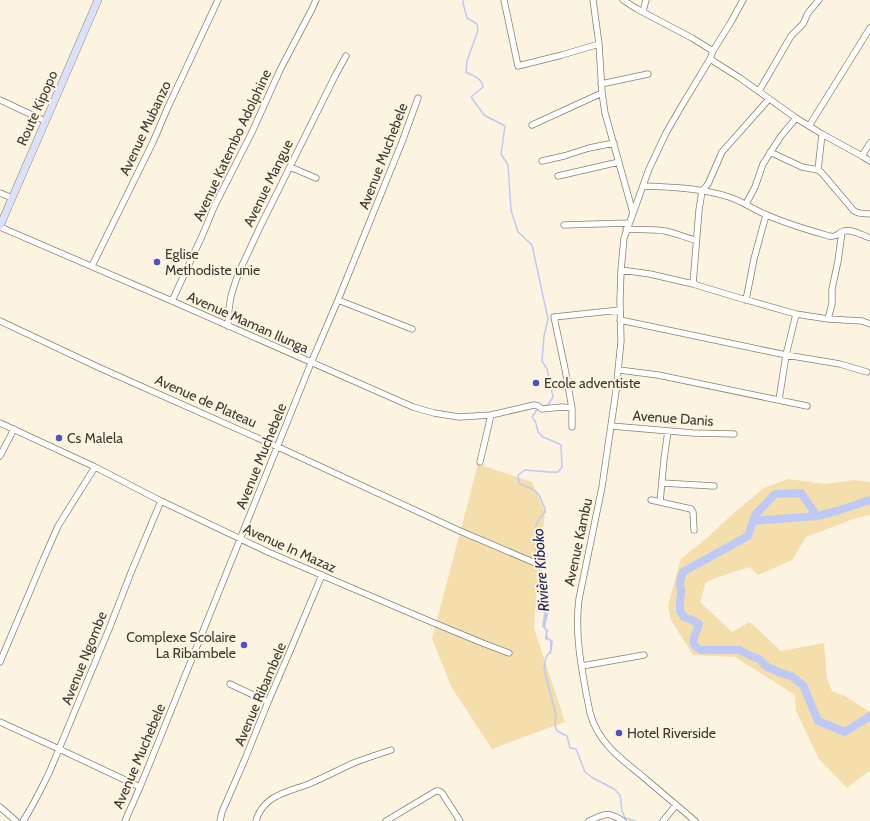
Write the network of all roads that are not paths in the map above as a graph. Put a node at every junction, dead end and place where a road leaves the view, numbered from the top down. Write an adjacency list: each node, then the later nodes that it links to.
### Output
1 (98, 0): 24 (main road, Route Kipopo)
2 (218, 0): 55 (street, Avenue Mubanzo)
3 (316, 0): 60 (street, Avenue Katembo Adolphine)
4 (504, 0): 12 (street)
5 (593, 0): 12 (street)
6 (623, 0): 10 (street)
7 (646, 0): 10 (street)
8 (743, 0): 13 (street, Avenue Kambu)
9 (819, 0): 18 (street)
10 (643, 12): 13 (street)
11 (870, 28): 26 (street)
12 (599, 44): 17 (street)
13 (713, 51): 15 (street, Avenue Kambu)
14 (346, 56): 35 (street, Avenue Mangue)
15 (710, 59): 18 (street); 39 (street, Avenue Kambu)
16 (648, 74): 17 (street)
17 (601, 84): 19 (street)
18 (759, 91): 21 (street)
19 (602, 93): 25 (street); 29 (street)
20 (418, 98): 58 (street, Avenue Muchebele)
21 (769, 99): 23 (street); 40 (street)
22 (0, 100): 24 (street)
23 (796, 118): 26 (street); 30 (street)
24 (45, 121): 44 (main road, Route Kipopo)
25 (532, 125)
26 (809, 126): 27 (street)
27 (822, 134): 31 (street); 36 (street)
28 (870, 143): 31 (street)
29 (614, 144): 32 (street); 33 (street)
30 (770, 152): 36 (street); 45 (street)
31 (862, 156): 34 (street)
32 (542, 161)
33 (619, 162): 37 (street); 43 (street)
34 (870, 162)
35 (290, 167): 38 (street); 67 (street, Avenue Mangue)
36 (818, 170): 47 (street)
37 (558, 176)
38 (316, 178)
39 (643, 186): 40 (street); 42 (street, Avenue Kambu)
40 (702, 191): 45 (street); 54 (street)
41 (0, 192): 44 (street)
42 (640, 194): 43 (street); 46 (street, Avenue Kambu)
43 (628, 196): 46 (street)
44 (12, 198): 50 (main road, Route Kipopo)
45 (746, 204): 48 (street)
46 (633, 213): 51 (street, Avenue Kambu)
47 (870, 214)
48 (766, 215): 52 (street); 59 (street)
49 (564, 225): 51 (street)
50 (0, 226): 55 (street, Avenue Maman Ilunga)
51 (627, 226): 54 (street); 56 (street, Avenue Kambu)
52 (842, 232): 53 (street); 63 (street)
53 (870, 238)
54 (696, 240): 57 (street)
55 (92, 266): 60 (street, Avenue Maman Ilunga)
56 (621, 270): 57 (street); 61 (street, Avenue Kambu)
57 (693, 284): 59 (street)
58 (338, 300): 68 (street); 70 (street, Avenue Muchebele)
59 (746, 300): 62 (street)
60 (172, 301): 67 (street, Avenue Maman Ilunga)
61 (620, 310): 64 (street, Avenue Kambu); 75 (street)
62 (796, 314): 63 (street); 69 (street)
63 (828, 319): 66 (street)
64 (620, 320): 69 (street); 71 (street, Avenue Kambu)
65 (0, 321): 83 (street, Avenue de Plateau)
66 (870, 324)
67 (228, 326): 70 (street, Avenue Maman Ilunga)
68 (412, 329)
69 (786, 355): 72 (street); 73 (street)
70 (311, 363): 76 (street, Avenue Maman Ilunga); 83 (street, Avenue Muchebele)
71 (619, 370): 73 (street); 78 (street, Avenue Kambu)
72 (867, 372)
73 (779, 400): 74 (street)
74 (807, 406)
75 (572, 408): 76 (street, Avenue Maman Ilunga); 79 (street)
76 (491, 415): 85 (street)
77 (0, 423): 80 (street, Avenue In Mazaz)
78 (611, 426): 81 (street, Avenue Danis); 99 (street, Avenue Kambu)
79 (572, 427)
80 (14, 429): 84 (street); 86 (street, Avenue In Mazaz)
81 (668, 431): 82 (street, Avenue Danis); 87 (street)
82 (734, 434)
83 (278, 447): 93 (street, Avenue Muchebele); 94 (street, Avenue de Plateau)
84 (0, 456)
85 (480, 462)
86 (95, 467): 90 (street, Avenue In Mazaz); 98 (street)
87 (662, 483): 88 (street); 91 (street)
88 (714, 486)
89 (651, 500): 91 (street)
90 (161, 501): 93 (street, Avenue In Mazaz); 103 (street, Avenue Ngombe)
91 (660, 502): 92 (street)
92 (694, 530)
93 (241, 539): 95 (street, Avenue In Mazaz); 105 (street, Avenue Muchebele)
94 (533, 562)
95 (322, 575): 96 (street, Avenue In Mazaz); 101 (street, Avenue Ribambele)
96 (510, 653)
97 (644, 655): 99 (street)
98 (0, 662)
99 (582, 666): 106 (street, Avenue Kambu)
100 (230, 684): 101 (street)
101 (268, 702): 111 (street, Avenue Ribambele)
102 (0, 722): 103 (street)
103 (59, 749): 105 (street); 109 (street, Avenue Ngombe)
104 (391, 750): 112 (street)
105 (140, 787): 110 (street, Avenue Muchebele)
106 (676, 805): 117 (street); 118 (street, Avenue Kambu)
107 (0, 807): 108 (street)
108 (16, 821)
109 (23, 821)
110 (125, 821)
111 (220, 821)
112 (256, 821)
113 (386, 821): 114 (street)
114 (460, 821)
115 (589, 821): 116 (street)
116 (622, 821)
117 (663, 821)
118 (695, 821)

